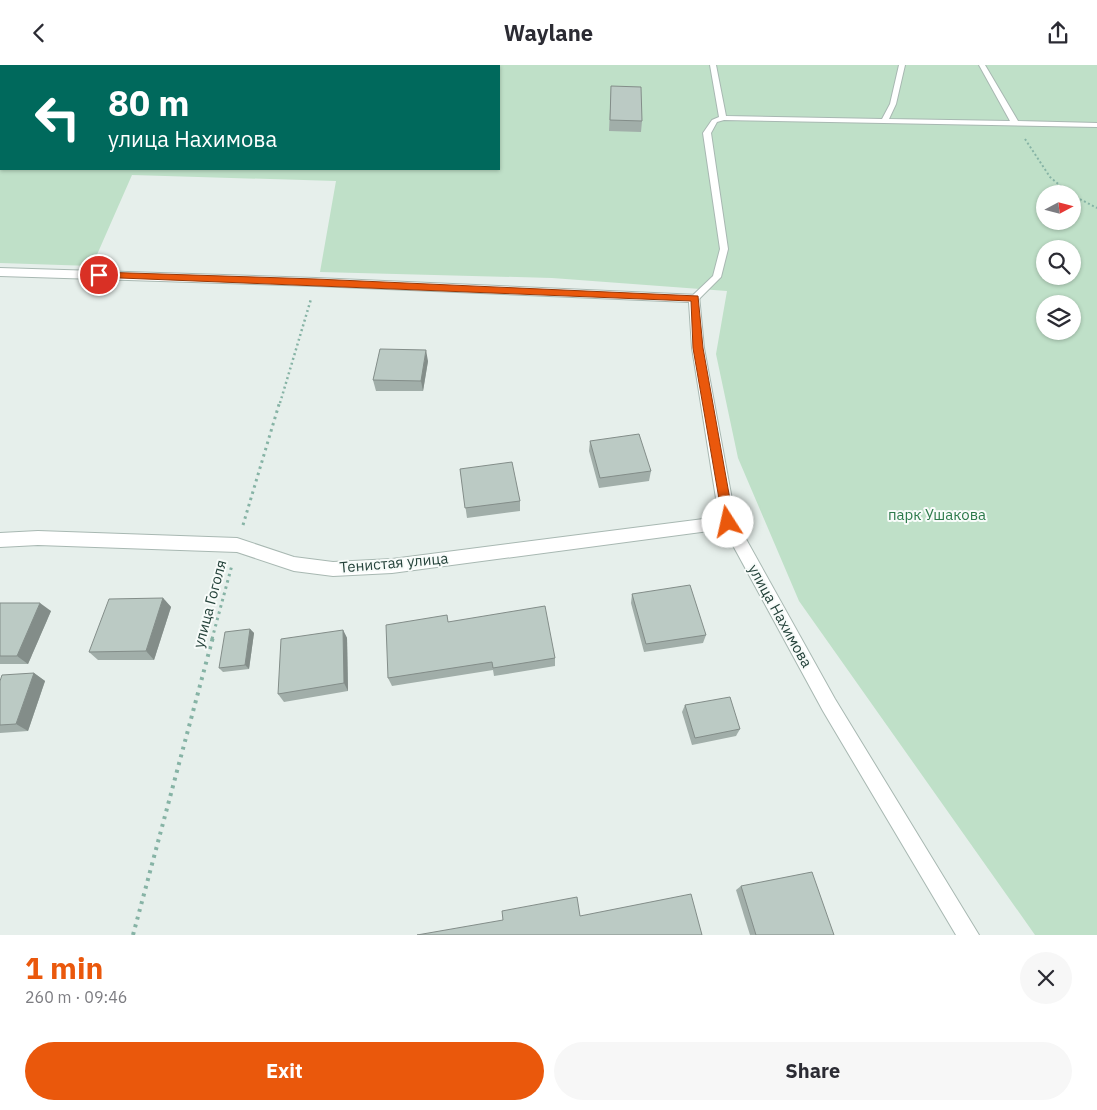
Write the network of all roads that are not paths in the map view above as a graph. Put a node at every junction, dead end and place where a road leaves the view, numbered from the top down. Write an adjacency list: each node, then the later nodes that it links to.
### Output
1 (713, 65): 4 (lane)
2 (902, 65): 5 (lane)
3 (982, 65): 6 (lane)
4 (723, 118): 5 (lane); 9 (lane)
5 (884, 121): 6 (lane)
6 (1015, 123): 7 (lane)
7 (1097, 125)
8 (0, 272): 9 (street)
9 (695, 298): 10 (street, улица Нахимова)
10 (728, 522): 11 (street, Тенистая улица); 12 (street, улица Нахимова)
11 (0, 540)
12 (968, 935)

